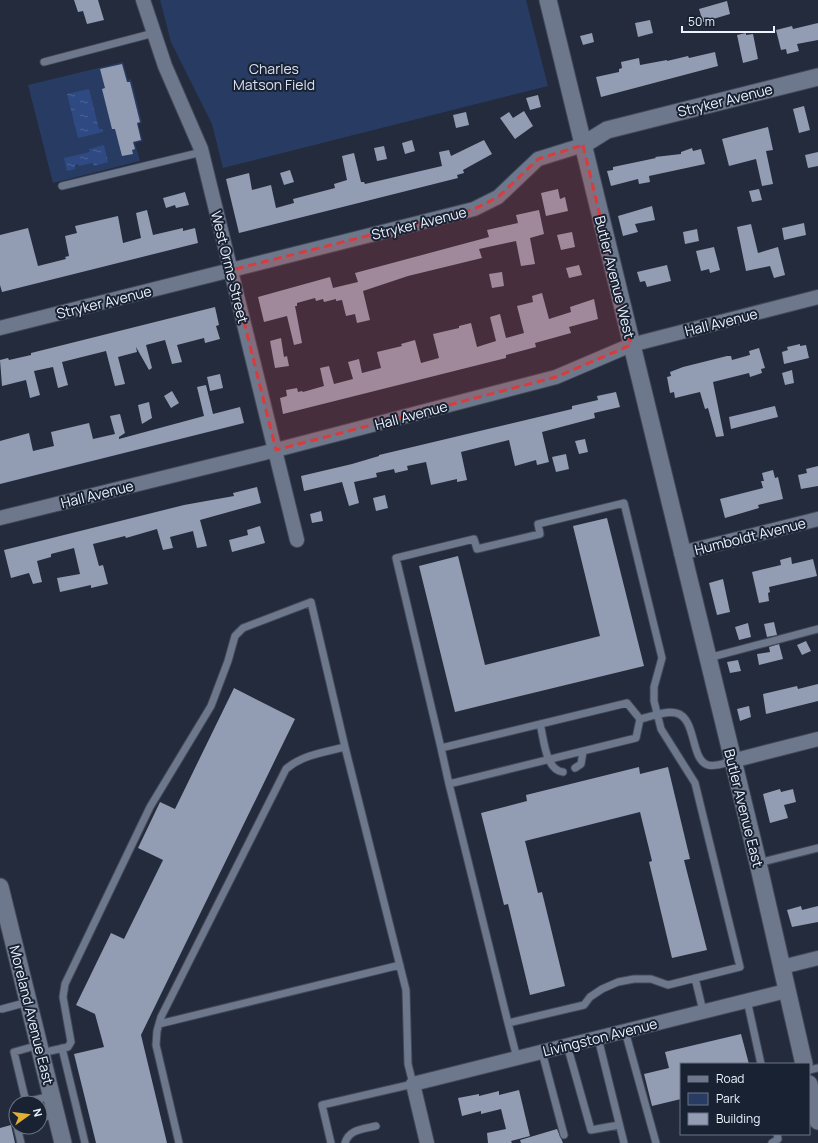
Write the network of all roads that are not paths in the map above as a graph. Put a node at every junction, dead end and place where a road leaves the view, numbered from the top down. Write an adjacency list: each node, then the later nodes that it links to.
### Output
1 (143, 0): 3 (street, West Orme Street)
2 (548, 0): 6 (street, Butler Avenue West)
3 (154, 33): 4 (lane); 7 (street, West Orme Street)
4 (44, 62)
5 (818, 77): 6 (street, Stryker Avenue)
6 (583, 145): 9 (street, Stryker Avenue); 12 (street, Butler Avenue West)
7 (202, 152): 8 (lane); 9 (street, West Orme Street)
8 (62, 186)
9 (231, 270): 11 (street, Stryker Avenue); 13 (street, West Orme Street)
10 (818, 297): 12 (street, Hall Avenue)
11 (0, 328)
12 (631, 345): 13 (street, Hall Avenue); 17 (street, Butler Avenue West)
13 (276, 450): 14 (street, Hall Avenue); 16 (street, West Orme Street)
14 (0, 518)
15 (818, 519): 17 (street, Humboldt Avenue)
16 (297, 540)
17 (682, 553): 19 (street, Butler Avenue East)
18 (818, 629): 19 (lane)
19 (707, 658): 28 (street, Butler Avenue East)
20 (657, 715): 21 (lane); 25 (lane); 28 (lane); 38 (lane)
21 (640, 719): 22 (lane); 26 (lane)
22 (540, 724): 25 (lane); 27 (lane)
23 (818, 739): 28 (street)
24 (345, 747): 36 (lane); 45 (lane); 49 (lane)
25 (441, 748): 31 (lane)
26 (583, 752): 27 (lane); 29 (lane)
27 (549, 760): 30 (lane); 31 (lane)
28 (732, 761): 33 (street, Butler Avenue East)
29 (575, 768)
30 (563, 772)
31 (449, 784): 44 (lane)
32 (818, 848): 33 (lane)
33 (758, 863): 37 (street, Butler Avenue East)
34 (0, 887): 41 (street, Moreland Avenue East)
35 (818, 958): 37 (street)
36 (400, 965): 45 (lane); 55 (lane)
37 (782, 967): 39 (street, Butler Avenue East)
38 (695, 978): 43 (lane); 44 (lane)
39 (786, 990): 40 (street, Livingston Avenue); 54 (street, Butler Avenue East)
40 (747, 1000): 43 (street, Livingston Avenue); 53 (lane)
41 (28, 1002): 42 (lane); 50 (street, Moreland Avenue East)
42 (2, 1009)
43 (703, 1011): 46 (street, Livingston Avenue)
44 (508, 1023): 52 (lane)
45 (159, 1024): 66 (lane)
46 (625, 1031): 47 (street, Livingston Avenue); 71 (lane)
47 (598, 1038): 48 (street, Livingston Avenue); 60 (lane)
48 (567, 1045): 51 (street, Livingston Avenue); 60 (lane)
49 (62, 1048): 50 (lane); 65 (lane)
50 (40, 1049): 57 (street, Moreland Avenue East); 57 (lane)
51 (542, 1052): 52 (street, Livingston Avenue); 62 (lane)
52 (517, 1058): 55 (street, Livingston Avenue)
53 (761, 1063)
54 (804, 1063)
55 (413, 1084): 67 (lane); 69 (street)
56 (810, 1088): 59 (street)
57 (52, 1096): 58 (street, Moreland Avenue East)
58 (48, 1116): 64 (street, Moreland Avenue East)
59 (817, 1116)
60 (619, 1125): 70 (lane)
61 (376, 1126): 68 (lane)
62 (564, 1135)
63 (777, 1135): 72 (lane)
64 (63, 1143)
65 (85, 1143)
66 (179, 1143)
67 (331, 1143)
68 (345, 1143)
69 (427, 1143)
70 (624, 1143)
71 (656, 1143)
72 (772, 1143)

